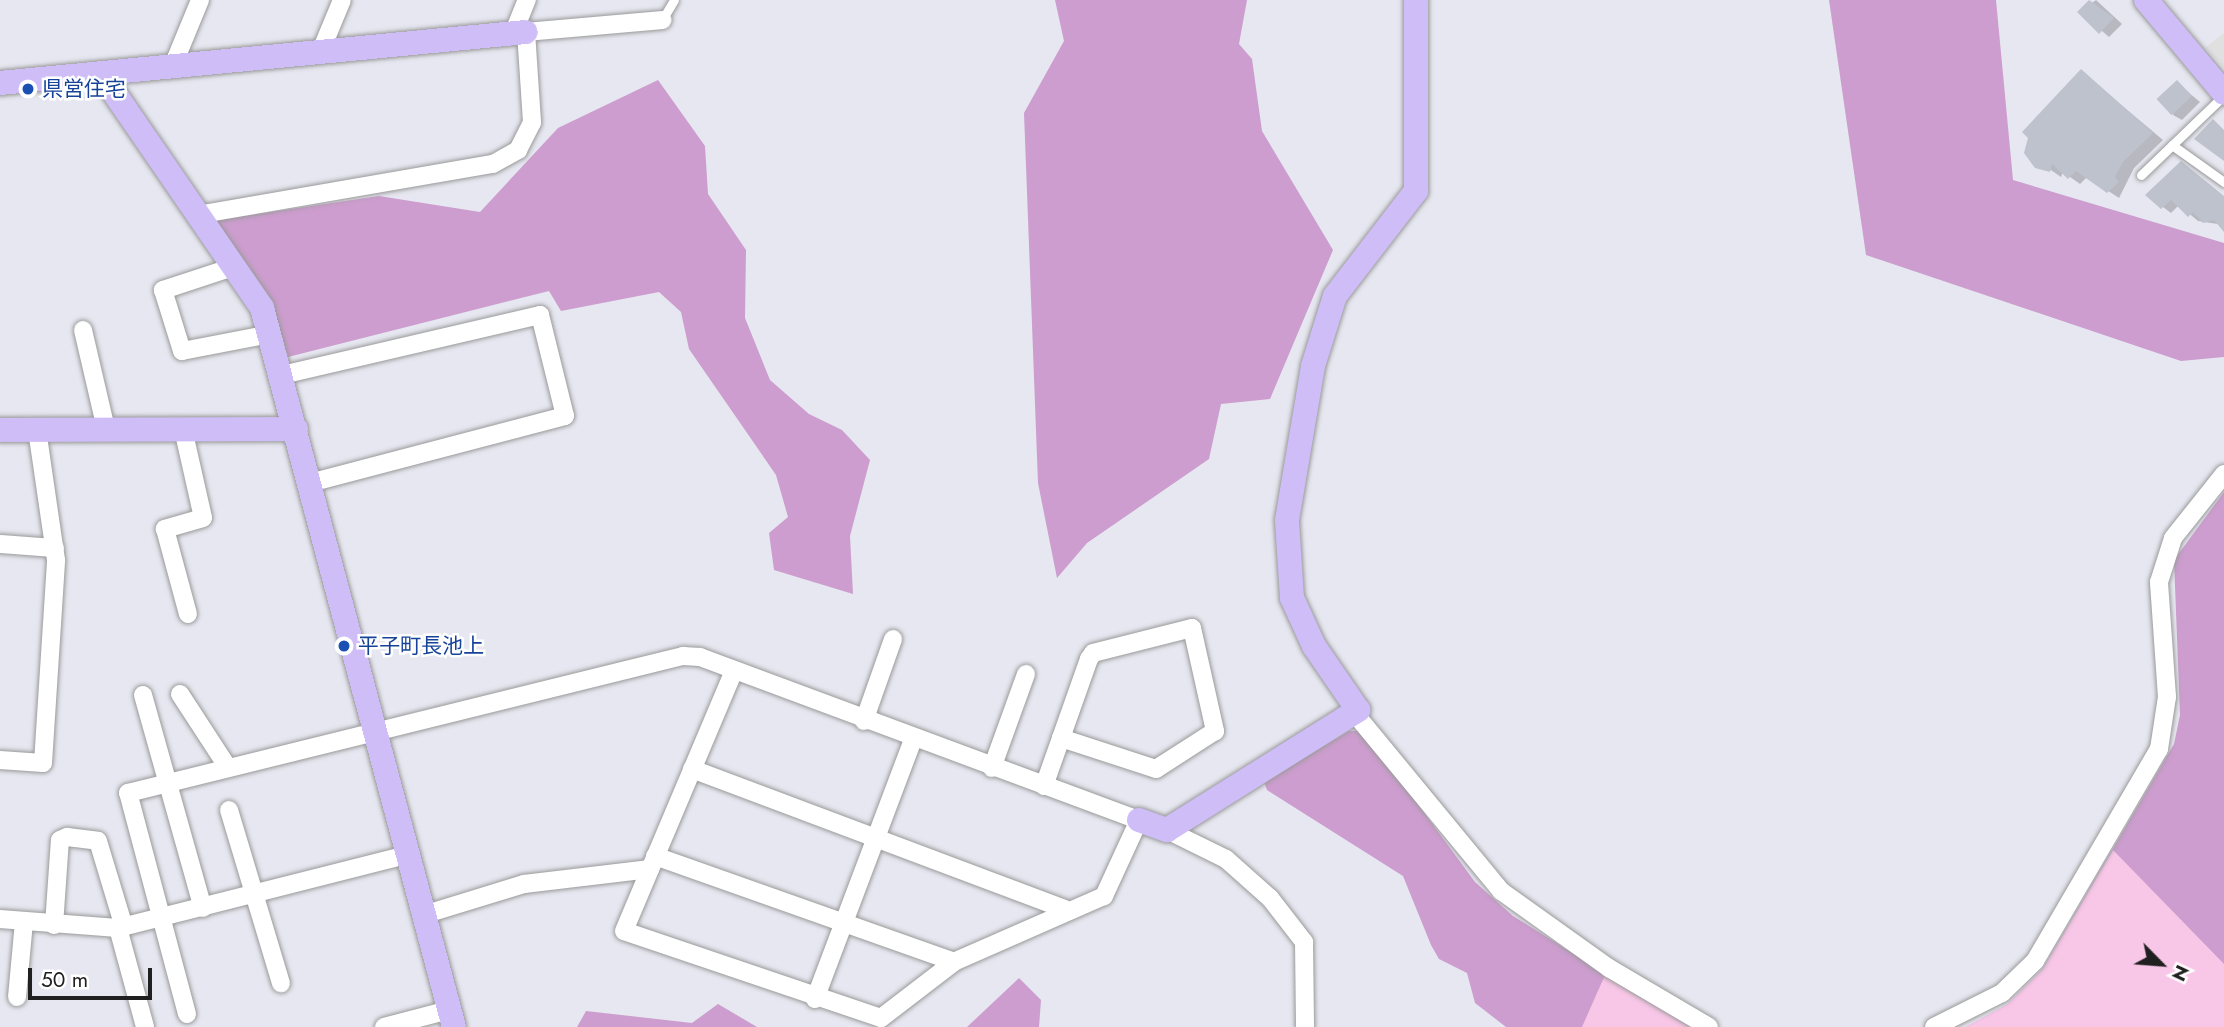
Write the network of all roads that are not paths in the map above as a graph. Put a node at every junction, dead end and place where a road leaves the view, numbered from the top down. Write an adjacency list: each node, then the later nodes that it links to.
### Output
1 (200, 0): 10 (street)
2 (342, 0): 9 (street)
3 (527, 0): 8 (street)
4 (674, 0): 7 (lane)
5 (1416, 0): 37 (street)
6 (2146, 0): 13 (street)
7 (662, 20): 8 (street)
8 (519, 33): 9 (street); 17 (street)
9 (320, 53): 10 (street)
10 (172, 68): 11 (street)
11 (102, 75): 12 (street); 17 (street)
12 (0, 83)
13 (2224, 94): 14 (lane)
14 (2172, 145): 15 (lane); 16 (lane)
15 (2141, 176)
16 (2224, 182)
17 (197, 215): 18 (street)
18 (233, 267): 20 (street); 20 (street)
19 (83, 330): 23 (street)
20 (270, 334): 21 (street)
21 (282, 374): 25 (street); 28 (street)
22 (37, 429): 23 (street); 26 (street); 30 (street)
23 (106, 429): 24 (street)
24 (184, 429): 25 (street); 31 (street)
25 (296, 429): 28 (street)
26 (0, 430)
27 (2224, 474): 74 (street)
28 (310, 482): 39 (street)
29 (0, 544): 30 (street)
30 (55, 548): 42 (street)
31 (188, 614)
32 (894, 639): 38 (street)
33 (734, 670): 38 (street); 39 (street); 45 (street)
34 (1026, 674): 44 (street)
35 (180, 694): 43 (street)
36 (143, 695): 46 (street)
37 (1356, 715): 50 (street); 73 (street)
38 (864, 721): 41 (street)
39 (376, 729): 43 (street); 52 (street)
40 (1061, 738): 40 (street); 47 (street)
41 (913, 740): 44 (street); 51 (street)
42 (0, 760)
43 (227, 766): 46 (street)
44 (992, 768): 47 (street)
45 (692, 769): 51 (street); 53 (street)
46 (168, 782): 55 (street); 58 (street)
47 (1044, 786): 49 (street)
48 (229, 810): 54 (street)
49 (1139, 820): 50 (street); 56 (street)
50 (1167, 830): 72 (street)
51 (878, 835): 56 (street); 62 (street)
52 (407, 855): 54 (street); 57 (street)
53 (653, 862): 57 (street); 62 (street); 67 (street)
54 (256, 895): 55 (street); 65 (street)
55 (203, 908): 58 (street)
56 (1065, 909): 64 (street)
57 (423, 915): 69 (street)
58 (164, 917): 63 (street); 68 (street)
59 (0, 919): 60 (street)
60 (24, 922): 61 (street); 66 (street)
61 (54, 925): 63 (street); 63 (street)
62 (844, 925): 64 (street); 67 (street)
63 (121, 928): 70 (street)
64 (954, 962): 67 (street)
65 (281, 983)
66 (17, 997)
67 (815, 999)
68 (187, 1014)
69 (451, 1018): 71 (street)
70 (145, 1027)
71 (384, 1027)
72 (1305, 1027)
73 (1709, 1027)
74 (1934, 1027)

